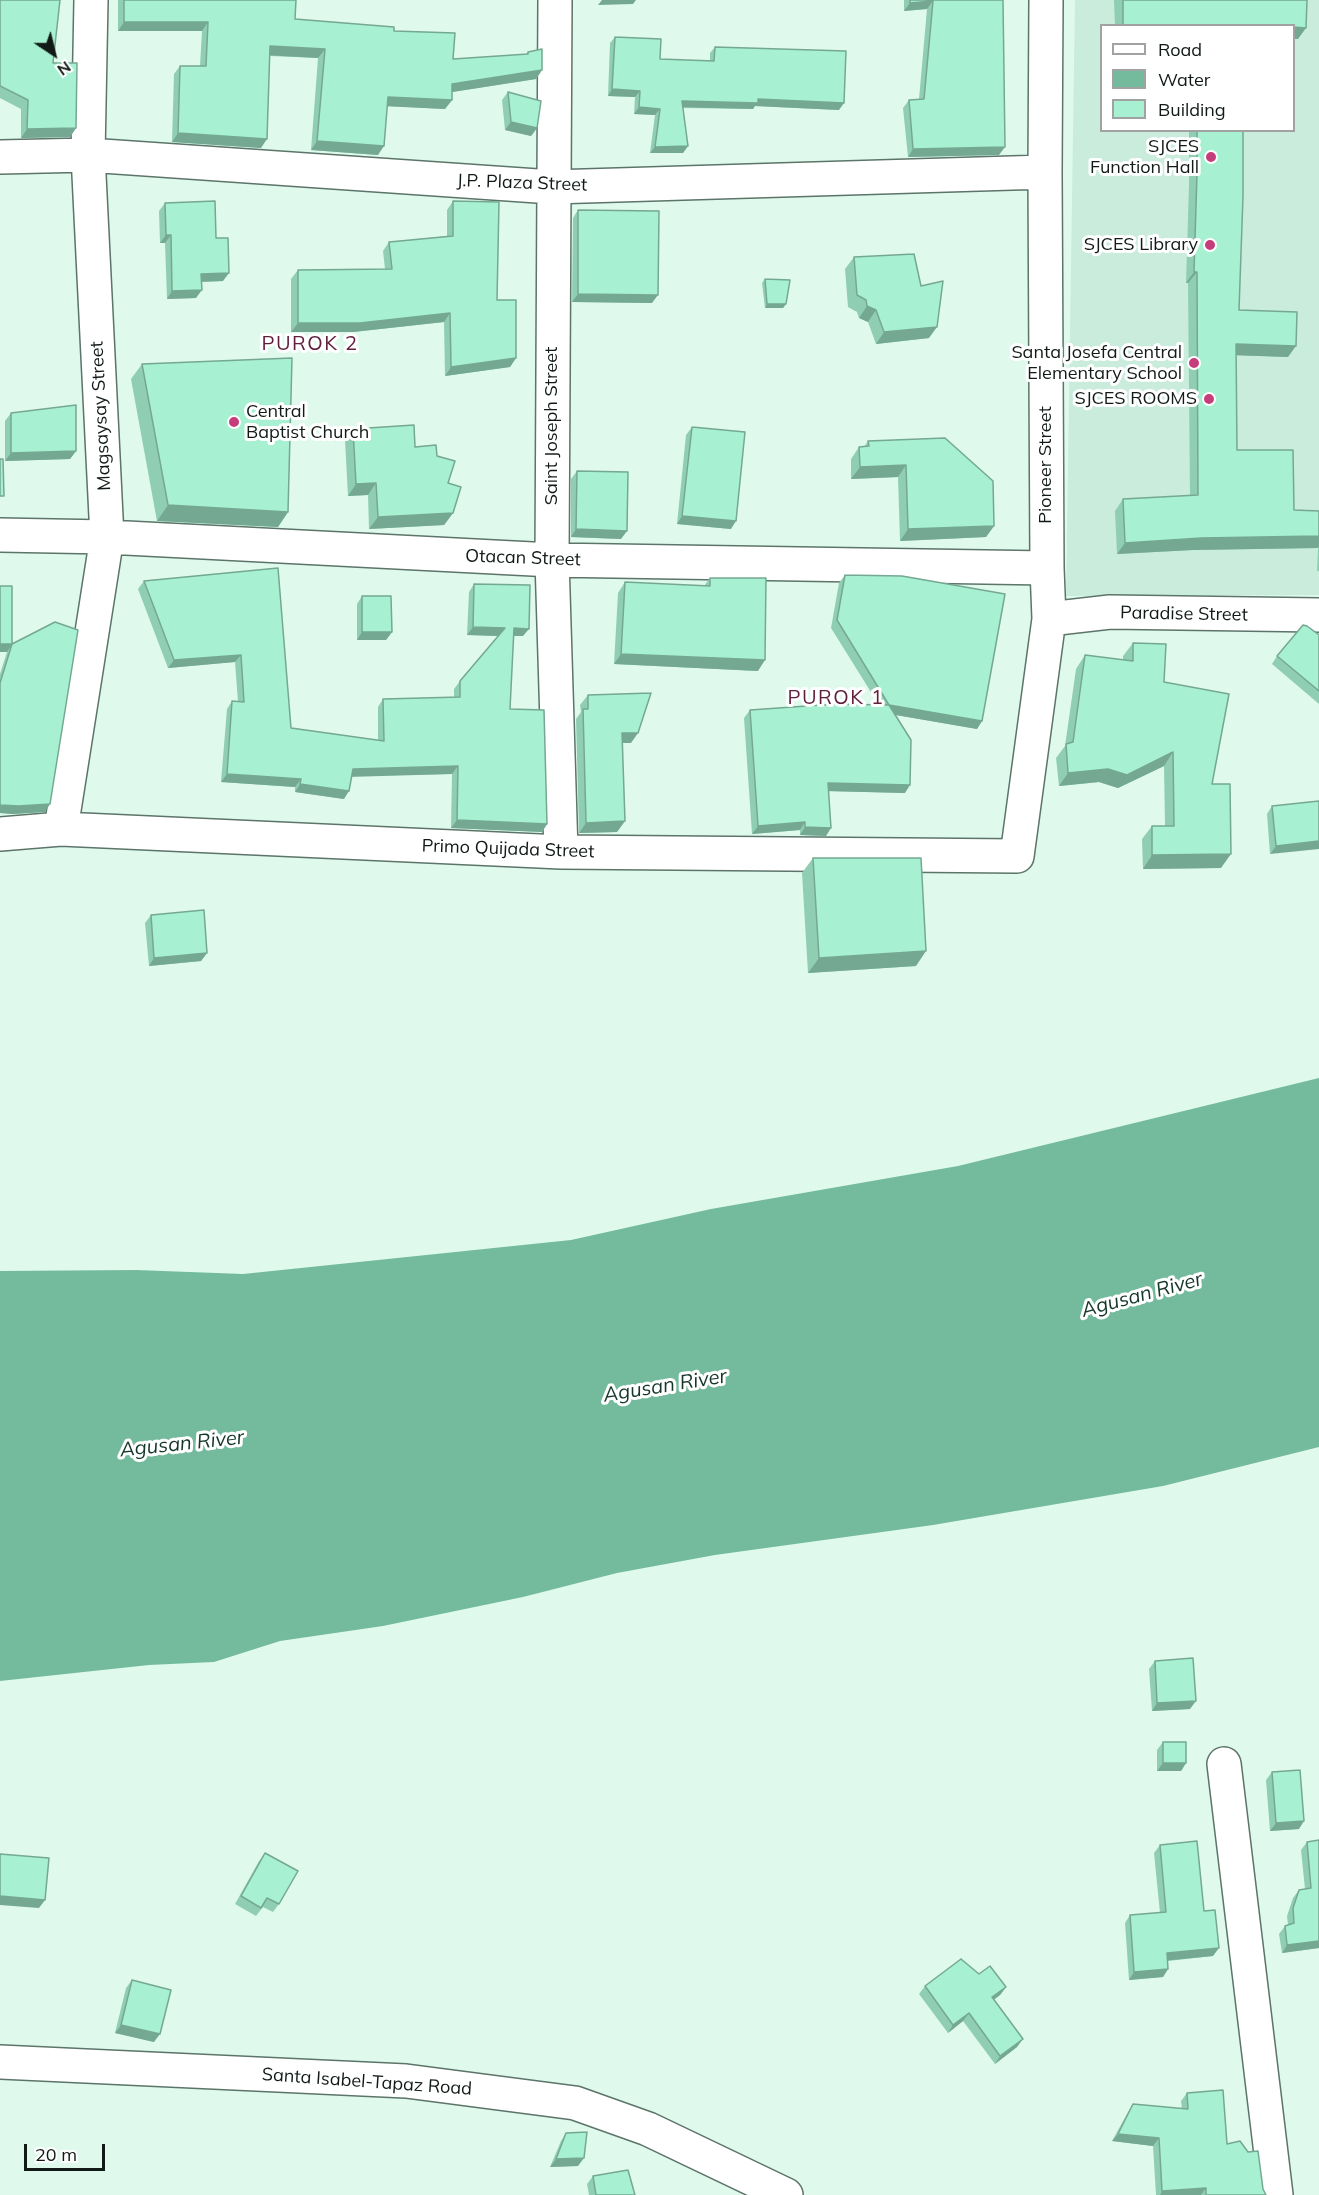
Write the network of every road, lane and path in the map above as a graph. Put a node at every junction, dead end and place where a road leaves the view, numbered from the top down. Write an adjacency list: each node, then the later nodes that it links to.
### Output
1 (91, 0): 4 (street, Magsaysay Street)
2 (555, 0): 7 (street, Saint Joseph Street)
3 (1046, 0): 6 (street, Pioneer Street)
4 (88, 155): 5 (street, J.P. Plaza Street); 7 (street, J.P. Plaza Street); 9 (street, Magsaysay Street)
5 (0, 157)
6 (1045, 172): 7 (street, J.P. Plaza Street); 11 (street, Pioneer Street)
7 (552, 187): 10 (street, Saint Joseph Street)
8 (0, 535): 9 (street, Otacan Street)
9 (107, 537): 10 (street, Otacan Street); 14 (street, Magsaysay Street)
10 (552, 560): 11 (street, Otacan Street); 16 (street, Saint Joseph Street)
11 (1047, 568): 13 (street, Pioneer Street)
12 (1319, 615): 13 (street, Paradise Street)
13 (1050, 619): 17 (street, Pioneer Street)
14 (62, 829): 15 (street, Primo Quijada Street); 16 (street, Primo Quijada Street)
15 (0, 834)
16 (561, 852): 17 (street, Primo Quijada Street)
17 (1017, 856)
18 (1224, 1764): 21 (street)
19 (0, 2062): 20 (street, Santa Isabel-Tapaz Road)
20 (786, 2195)
21 (1276, 2195)

